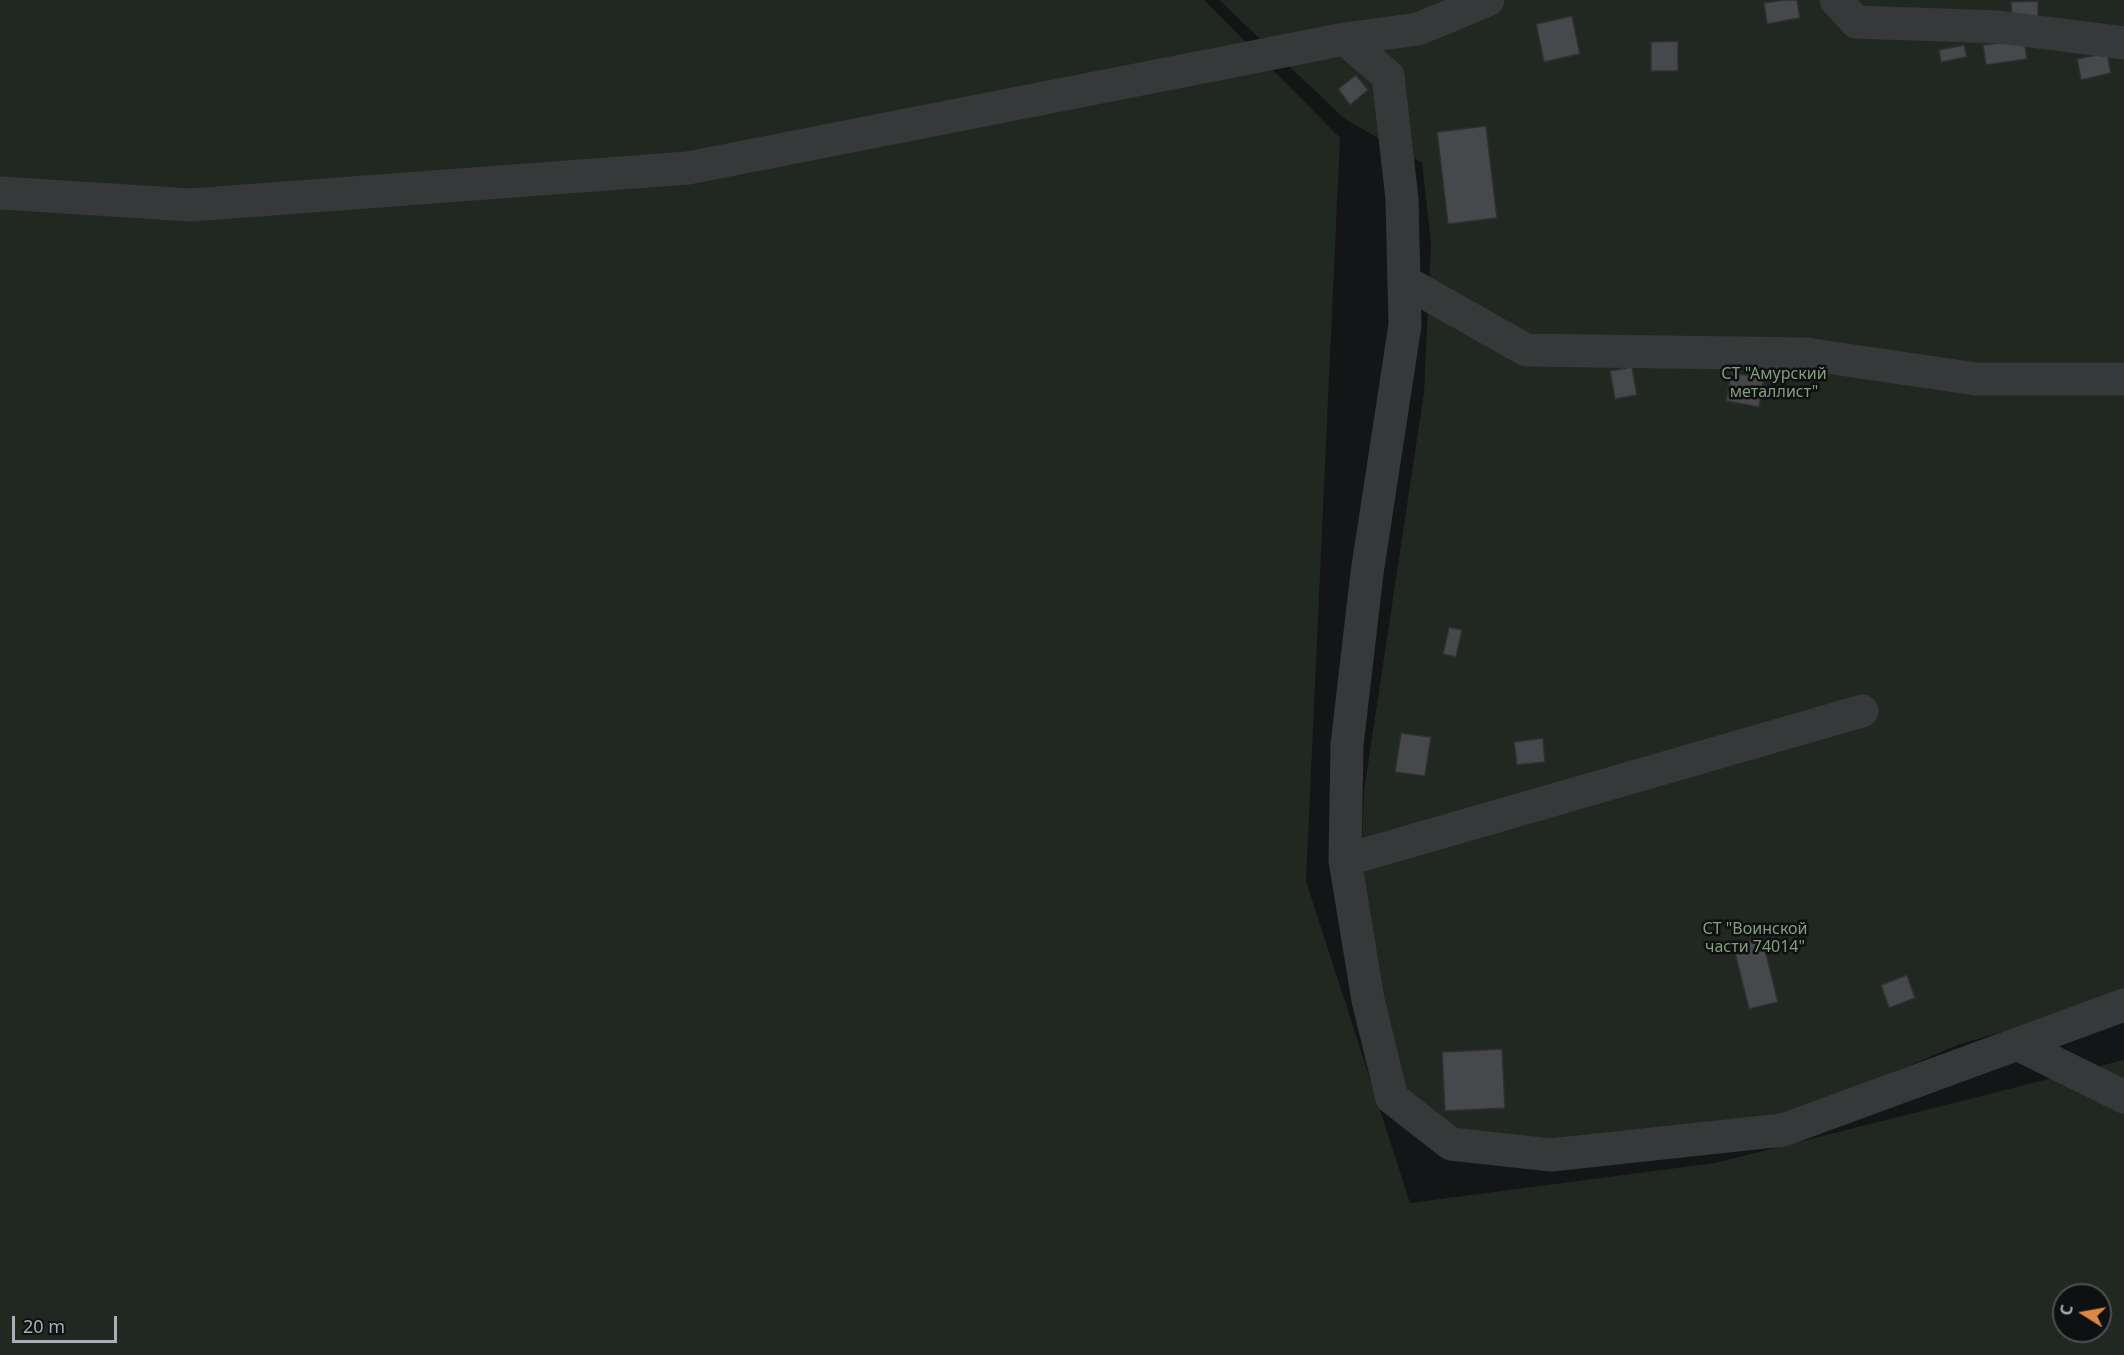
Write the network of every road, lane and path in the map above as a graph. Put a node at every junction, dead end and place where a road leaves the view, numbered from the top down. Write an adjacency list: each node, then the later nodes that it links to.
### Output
1 (1488, 0): 3 (street)
2 (1836, 0): 4 (street)
3 (1345, 39): 5 (street); 6 (street)
4 (2124, 43)
5 (0, 193)
6 (1404, 281): 7 (street); 9 (street)
7 (2124, 379)
8 (1862, 711): 9 (street)
9 (1345, 860): 11 (street)
10 (2124, 1005): 11 (street)
11 (2017, 1044): 12 (street)
12 (2124, 1097)

